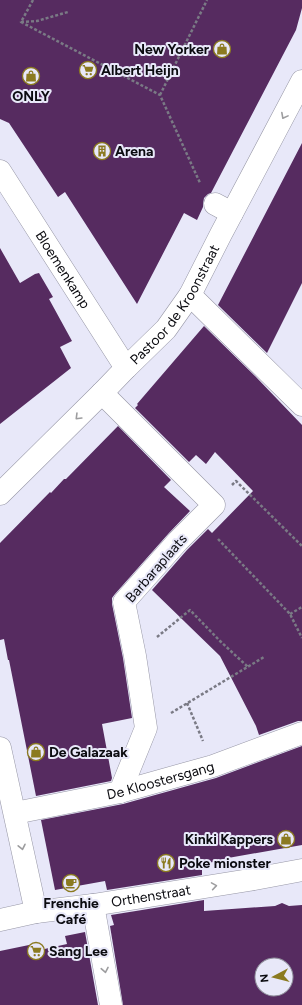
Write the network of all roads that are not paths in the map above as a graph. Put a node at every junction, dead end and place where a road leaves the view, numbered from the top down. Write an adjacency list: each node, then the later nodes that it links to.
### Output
1 (302, 81): 3 (street, Pastoor de Kroonstraat, one-way to 3)
2 (0, 171): 4 (street, Bloemenkamp)
3 (190, 295): 4 (street, Pastoor de Kroonstraat); 6 (street)
4 (126, 368): 5 (street, Pastoor de Kroonstraat)
5 (102, 393): 7 (street, Pastoor de Kroonstraat, one-way to 7); 10 (street, Barbaraplaats)
6 (302, 405)
7 (0, 494)
8 (302, 733): 10 (street, De Kloostersgang)
9 (0, 748): 11 (street)
10 (120, 792): 11 (street, De Kloostersgang)
11 (15, 813): 14 (street, one-way to 14)
12 (302, 870): 13 (street, Orthenstraat, one-way to 12)
13 (92, 905): 14 (street, Orthenstraat); 16 (street, one-way to 16)
14 (36, 912): 15 (street, Orthenstraat)
15 (0, 920)
16 (111, 1005)

